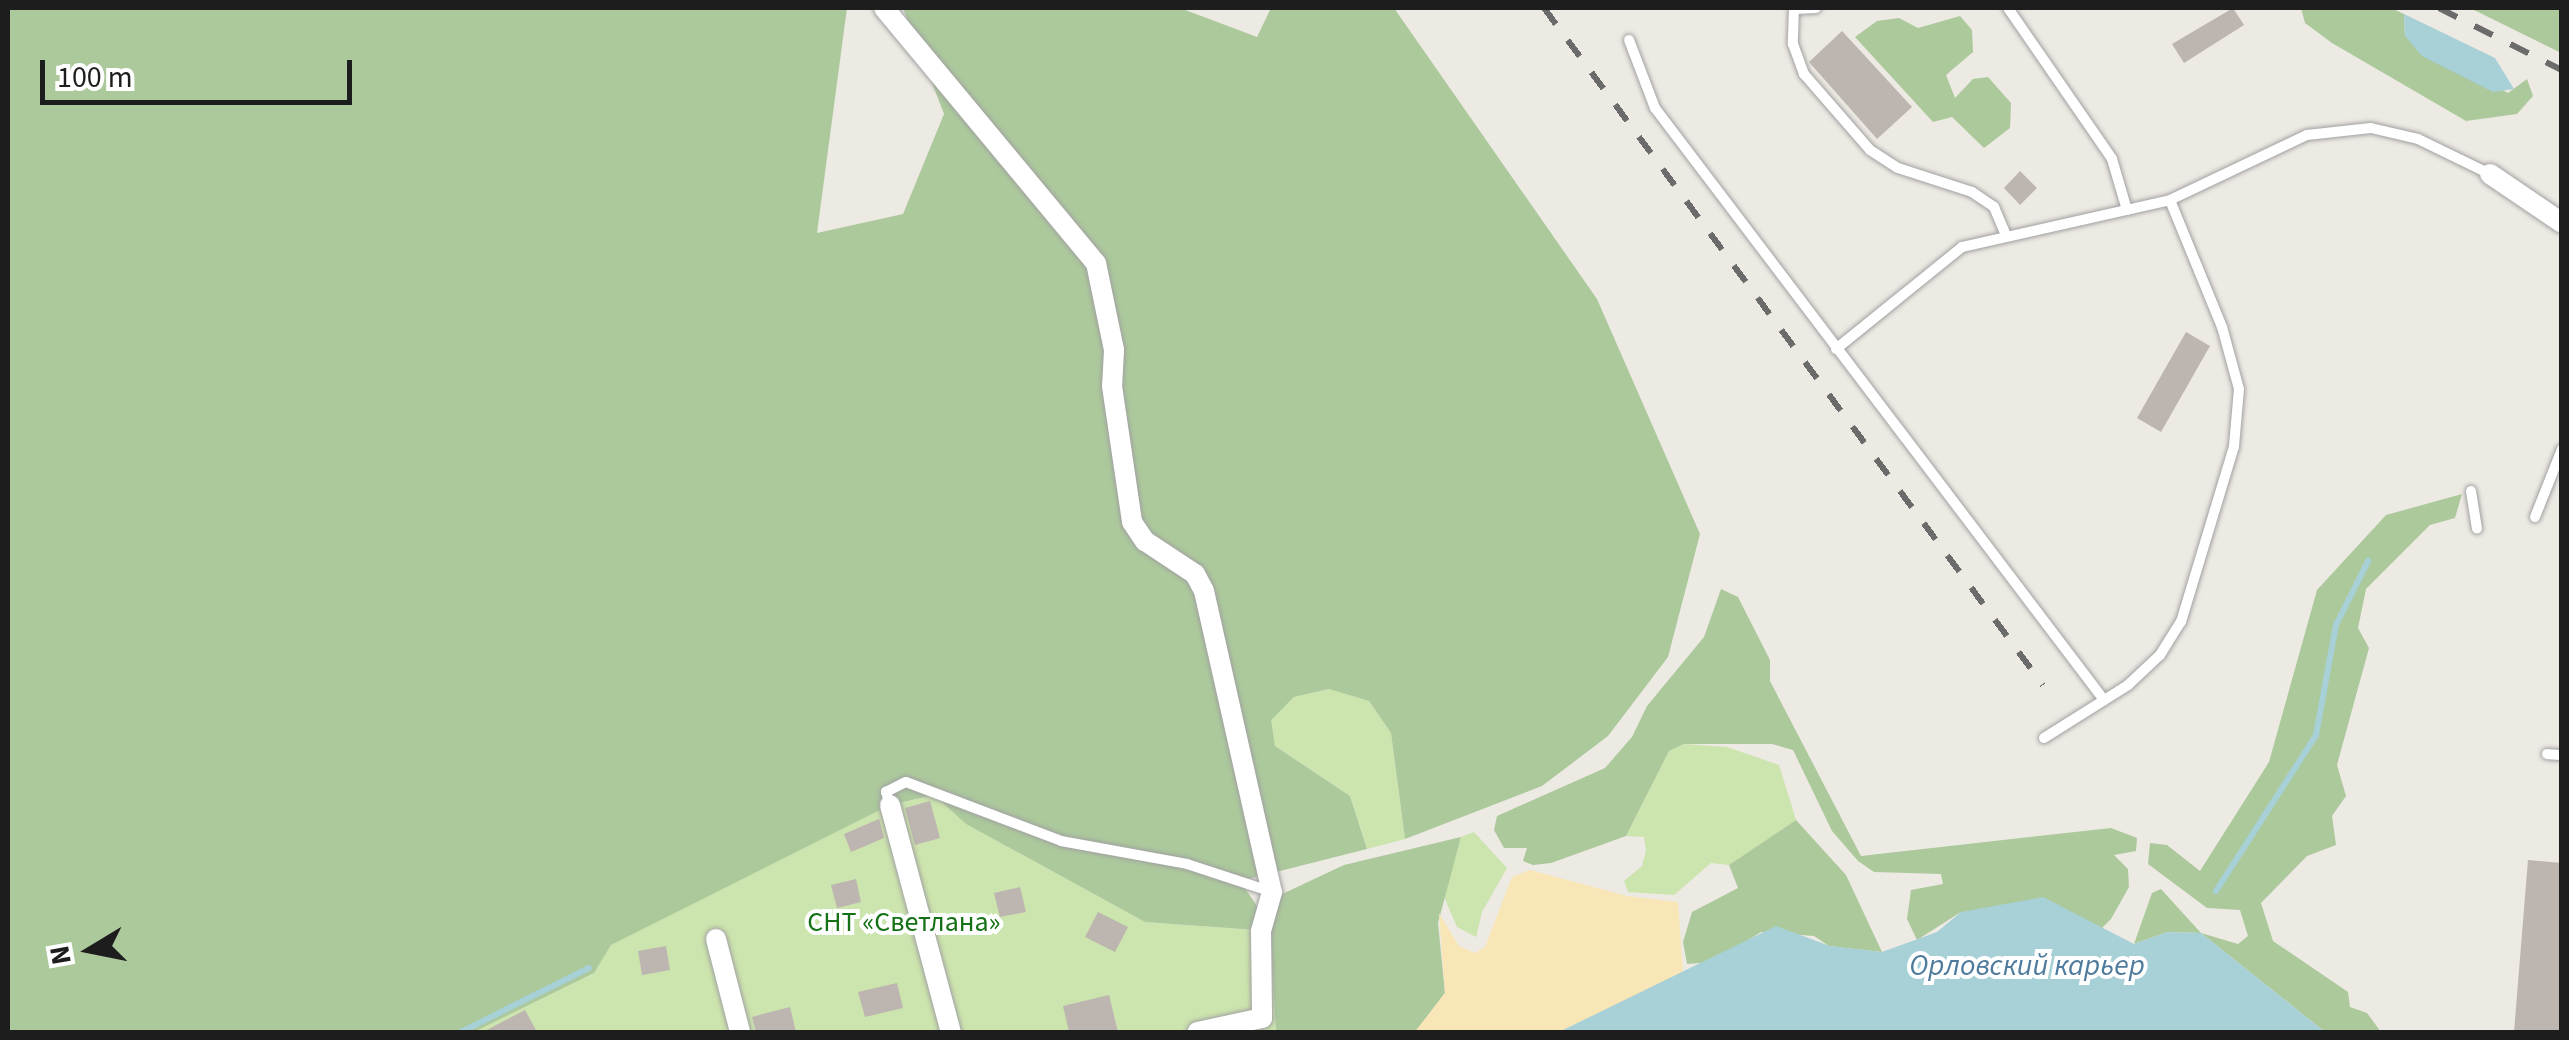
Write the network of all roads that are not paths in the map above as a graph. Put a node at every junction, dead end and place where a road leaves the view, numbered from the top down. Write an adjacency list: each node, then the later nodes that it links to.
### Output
1 (884, 8): 21 (street)
2 (1794, 8): 3 (lane); 10 (lane)
3 (1816, 8)
4 (2008, 8): 8 (lane)
5 (1629, 40): 11 (lane)
6 (2490, 174): 7 (lane); 9 (street)
7 (2170, 200): 8 (lane); 16 (lane)
8 (2127, 210): 10 (lane)
9 (2562, 223)
10 (2005, 233): 11 (lane)
11 (1836, 349): 16 (lane)
12 (2562, 449): 14 (lane)
13 (2471, 491): 15 (lane)
14 (2535, 516)
15 (2477, 529)
16 (2104, 700): 17 (lane)
17 (2044, 738)
18 (2547, 754): 19 (lane)
19 (2562, 755)
20 (890, 805): 21 (lane); 24 (street)
21 (1272, 892): 25 (street)
22 (716, 939): 23 (street)
23 (740, 1032)
24 (952, 1032)
25 (1196, 1032)

